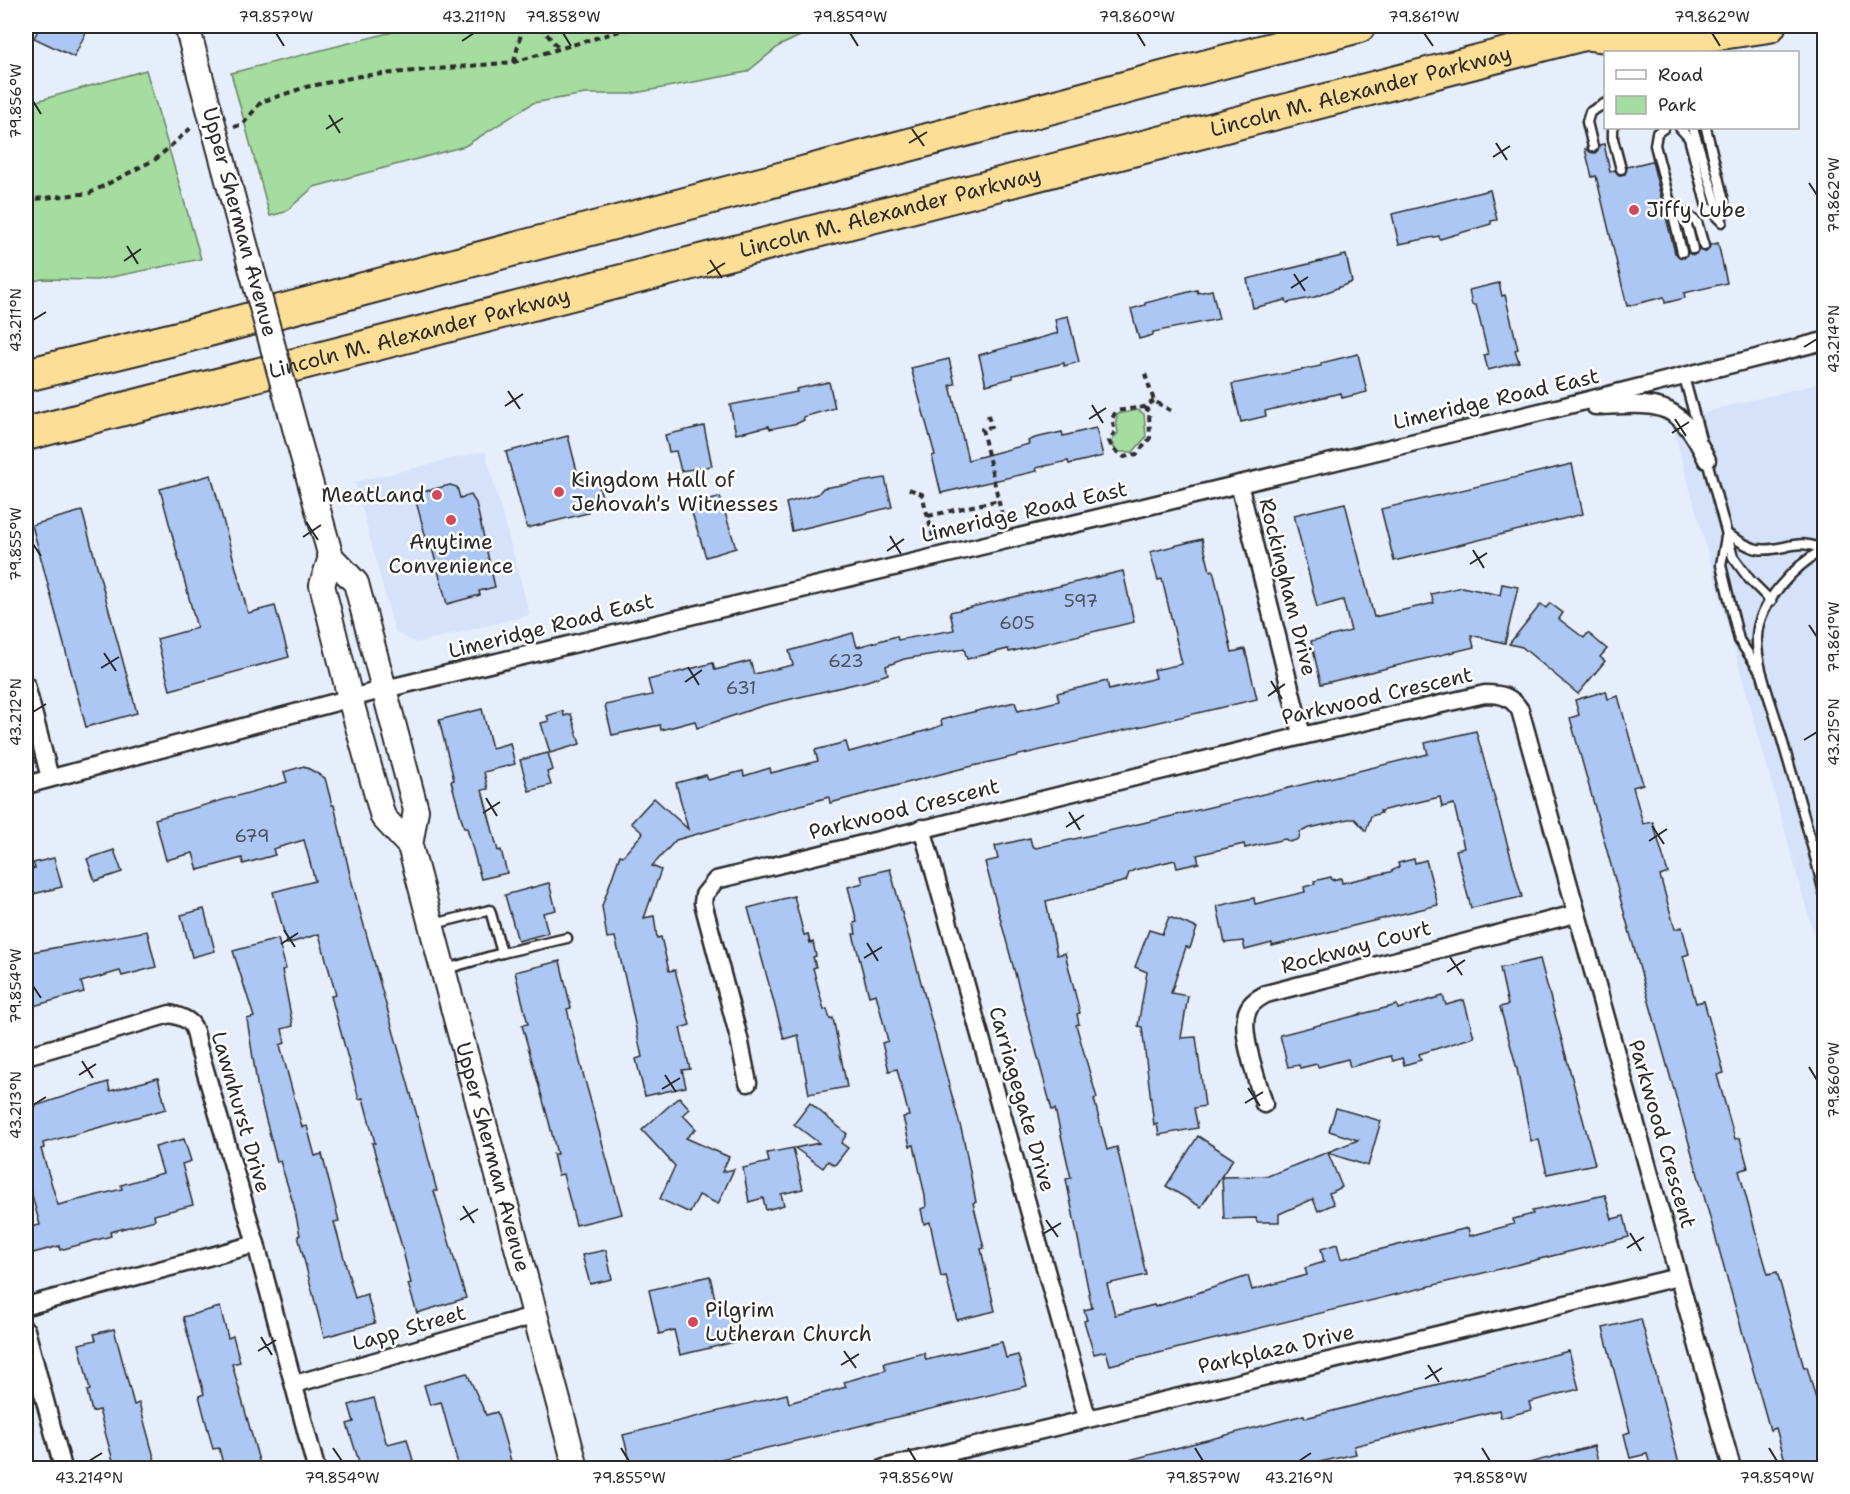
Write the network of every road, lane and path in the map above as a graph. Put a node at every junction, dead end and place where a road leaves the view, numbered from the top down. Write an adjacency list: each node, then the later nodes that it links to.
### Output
1 (187, 26): 11 (main road, Upper Sherman Avenue)
2 (523, 26): 9 (path)
3 (540, 26): 8 (path)
4 (637, 26): 8 (path)
5 (1359, 26): 27 (highway)
6 (1769, 26): 7 (highway)
7 (1602, 29): 34 (highway, Lincoln M. Alexander Parkway)
8 (560, 50): 9 (path)
9 (514, 62): 11 (path)
10 (1604, 104): 17 (lane)
11 (214, 121): 19 (path); 44 (main road, Upper Sherman Avenue, bridge)
12 (1613, 129): 18 (lane)
13 (1663, 129): 20 (lane)
14 (1681, 129): 21 (lane)
15 (1693, 129): 21 (lane)
16 (1706, 129): 21 (lane)
17 (1593, 147)
18 (1622, 169)
19 (26, 200)
20 (1670, 202): 22 (lane); 23 (lane); 24 (lane)
21 (1722, 222)
22 (1704, 246)
23 (1693, 249)
24 (1683, 252)
25 (1824, 341): 28 (street, Limeridge Road East)
26 (1145, 374): 29 (path)
27 (26, 375)
28 (1684, 377): 31 (street, Limeridge Road East); 35 (lane)
29 (1154, 401): 30 (path); 32 (path)
30 (1144, 407): 30 (path)
31 (1561, 407): 35 (street); 36 (street, Limeridge Road East)
32 (1175, 413)
33 (988, 415): 38 (path)
34 (26, 434)
35 (1707, 460): 40 (lane)
36 (1239, 484): 41 (street, Limeridge Road East); 50 (street, Rockingham Drive)
37 (909, 489): 39 (path)
38 (999, 500): 39 (path); 41 (path)
39 (928, 516): 43 (path)
40 (1727, 534): 42 (lane); 45 (lane); 46 (lane)
41 (1008, 539): 43 (street, Limeridge Road East)
42 (1824, 550): 45 (lane)
43 (937, 556): 48 (street, Limeridge Road East)
44 (331, 557): 48 (main road, Upper Sherman Avenue); 49 (main road, Upper Sherman Avenue)
45 (1771, 601): 46 (lane)
46 (1764, 677): 56 (lane)
47 (26, 685): 51 (street)
48 (385, 689): 49 (street, Limeridge Road East); 55 (main road, Upper Sherman Avenue)
49 (350, 698): 51 (street, Limeridge Road East); 55 (main road, Upper Sherman Avenue)
50 (1302, 735): 53 (street, Parkwood Crescent); 58 (street, Parkwood Crescent)
51 (50, 778): 52 (street, Limeridge Road East)
52 (26, 785)
53 (922, 828): 64 (street, Parkwood Crescent); 72 (street, Carriagegate Drive)
54 (1824, 842): 56 (lane)
55 (410, 846): 59 (main road, Upper Sherman Avenue)
56 (1813, 847): 57 (lane)
57 (1824, 893)
58 (1575, 914): 65 (street, Rockway Court); 67 (street, Parkwood Crescent)
59 (431, 925): 61 (lane); 62 (main road, Upper Sherman Avenue)
60 (567, 938): 61 (lane)
61 (502, 953): 62 (lane)
62 (443, 969): 69 (main road, Upper Sherman Avenue)
63 (26, 1056): 66 (street, Lawnhurst Drive)
64 (748, 1083)
65 (1264, 1104)
66 (256, 1244): 68 (street); 71 (street, Lawnhurst Drive)
67 (1678, 1276): 72 (street, Parkplaza Drive); 77 (street, Parkwood Crescent)
68 (26, 1306)
69 (536, 1315): 71 (street, Lapp Street); 75 (main road, Upper Sherman Avenue)
70 (26, 1330): 73 (street)
71 (295, 1384): 74 (street, Lawnhurst Drive)
72 (1087, 1417): 76 (street, Parkplaza Drive)
73 (63, 1468)
74 (316, 1468)
75 (576, 1468)
76 (884, 1468)
77 (1732, 1468)

